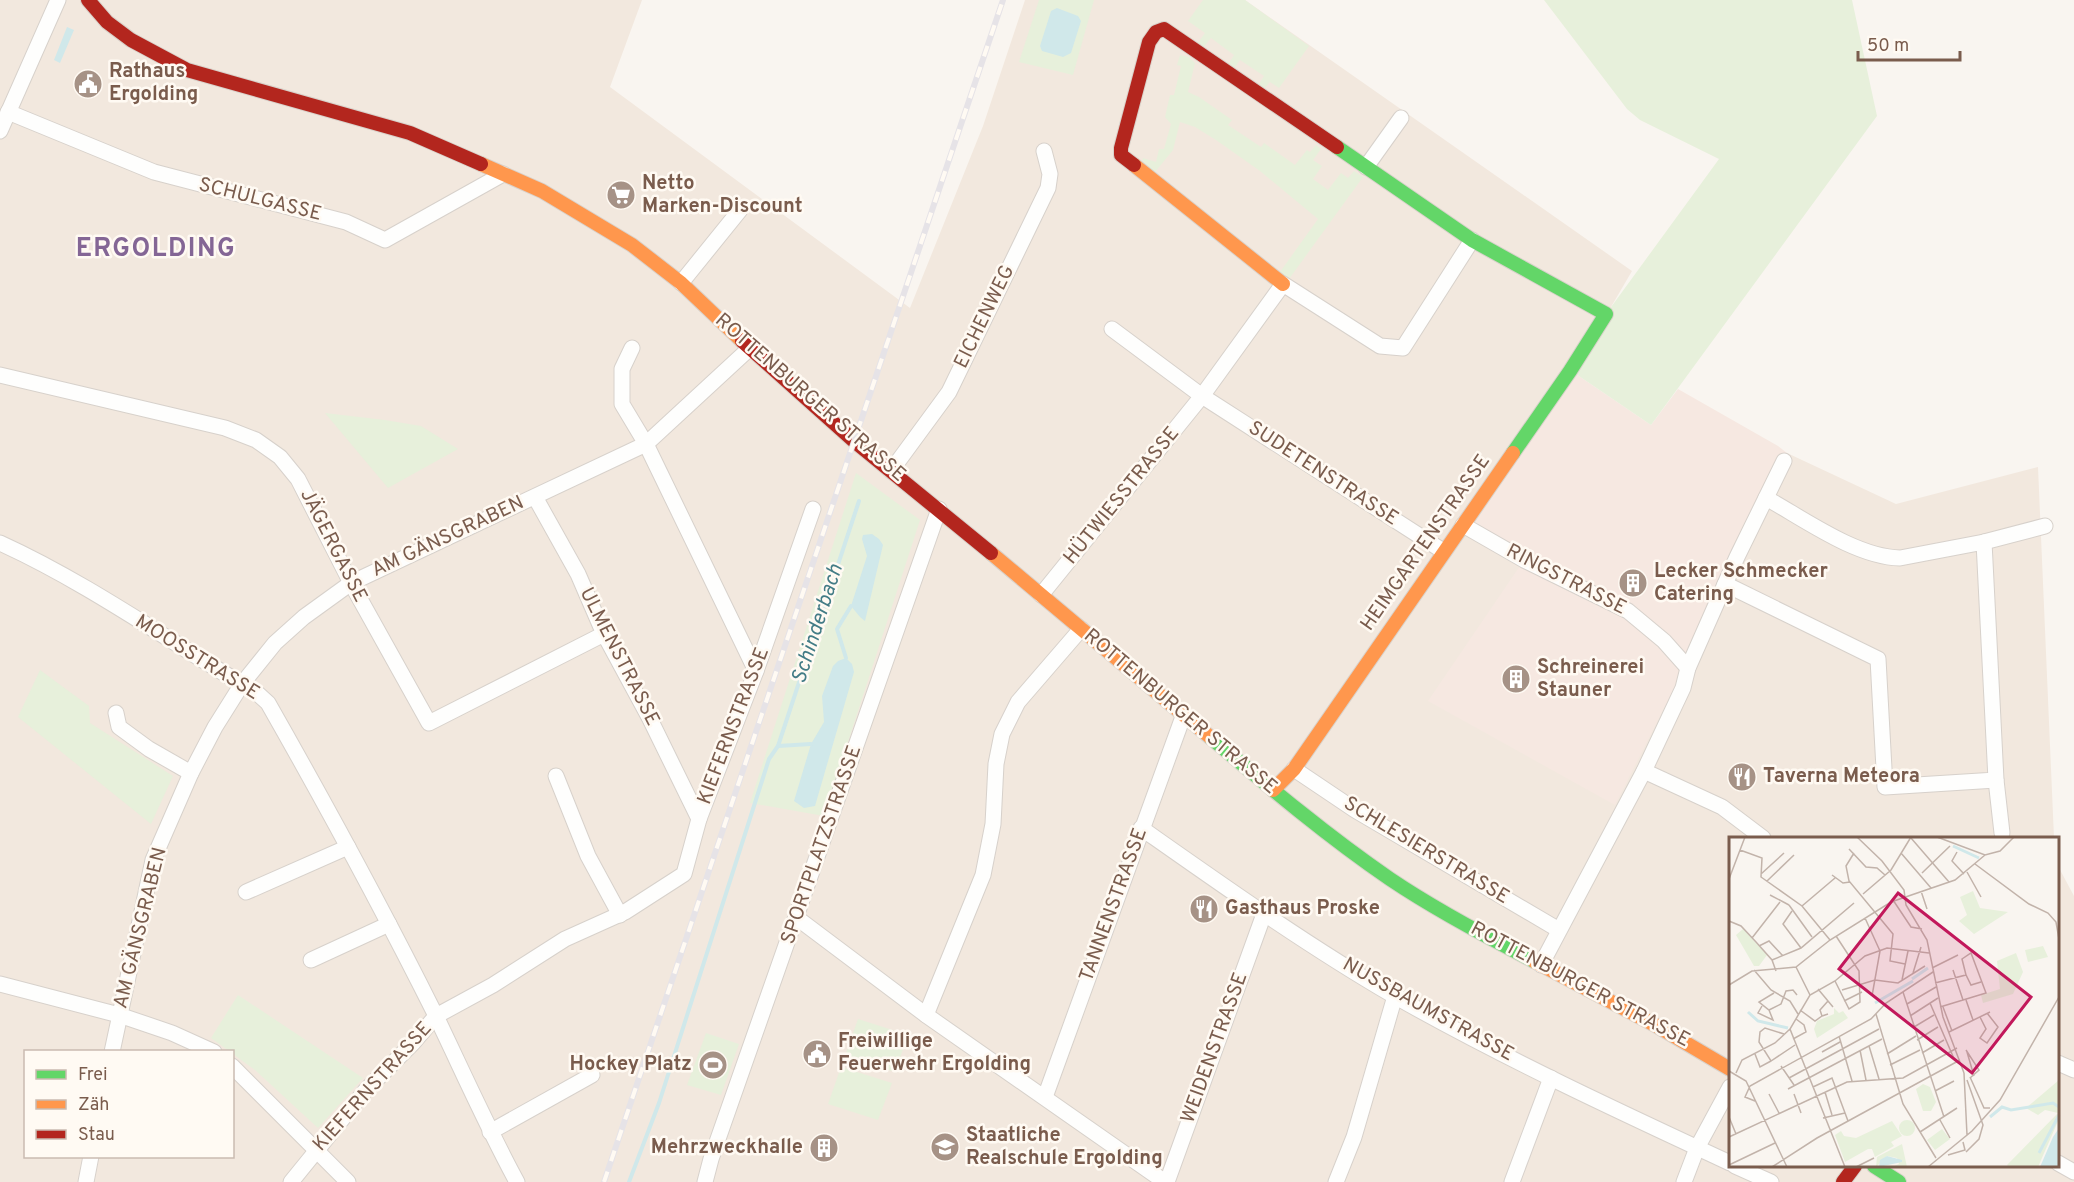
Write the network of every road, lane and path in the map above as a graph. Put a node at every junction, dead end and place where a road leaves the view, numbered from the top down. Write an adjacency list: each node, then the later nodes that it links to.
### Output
1 (58, 0): 3 (street)
2 (88, 0): 8 (street, ROTTENBURGER STRASSE)
3 (8, 112): 5 (street); 8 (street, SCHULGASSE)
4 (1401, 118): 7 (street)
5 (0, 131)
6 (1044, 151): 20 (street, EICHENWEG)
7 (1366, 167): 10 (street); 12 (street)
8 (503, 174): 11 (street, ROTTENBURGER STRASSE)
9 (740, 210): 11 (street)
10 (1472, 240): 12 (street); 25 (street, HEIMGARTENSTRASSE)
11 (681, 283): 15 (street, ROTTENBURGER STRASSE)
12 (1283, 284): 17 (street, HÜTWIESSTRASSE)
13 (1112, 329): 17 (street)
14 (632, 348): 18 (street)
15 (750, 348): 18 (street, AM GÄNSGRABEN); 20 (street, ROTTENBURGER STRASSE)
16 (0, 375): 30 (street, JÄGERGASSE)
17 (1202, 396): 29 (street, SUDETENSTRASSE); 32 (street, HÜTWIESSTRASSE)
18 (646, 444): 21 (street, AM GÄNSGRABEN); 36 (street)
19 (1785, 461): 22 (street)
20 (891, 471): 24 (street, ROTTENBURGER STRASSE)
21 (535, 497): 30 (street, AM GÄNSGRABEN); 34 (street, ULMENSTRASSE)
22 (1766, 498): 27 (street); 31 (street)
23 (813, 509): 36 (street, KIEFERNSTRASSE)
24 (939, 509): 32 (street, ROTTENBURGER STRASSE); 54 (street, SPORTPLATZSTRASSE)
25 (1463, 525): 29 (street, HEIMGARTENSTRASSE); 35 (street, RINGSTRASSE)
26 (2045, 526): 27 (street)
27 (1984, 542): 44 (street)
28 (0, 543): 37 (street, MOOSSTRASSE)
29 (1443, 551): 40 (street, HEIMGARTENSTRASSE)
30 (351, 583): 34 (street, JÄGERGASSE); 37 (street, AM GÄNSGRABEN)
31 (1725, 584): 35 (street); 44 (street)
32 (1041, 596): 33 (street, ROTTENBURGER STRASSE)
33 (1081, 629): 39 (street, ROTTENBURGER STRASSE); 61 (street)
34 (604, 634): 46 (street, ULMENSTRASSE)
35 (1688, 668): 41 (street)
36 (756, 671): 46 (street, KIEFERNSTRASSE)
37 (242, 684): 42 (street, AM GÄNSGRABEN); 50 (street, MOOSSTRASSE)
38 (117, 713): 42 (street)
39 (1184, 714): 45 (street, ROTTENBURGER STRASSE); 47 (street, TANNENSTRASSE)
40 (1294, 769): 45 (street, HEIMGARTENSTRASSE); 56 (street, SCHLESIERSTRASSE)
41 (1644, 771): 49 (street); 56 (street)
42 (191, 773): 62 (street, AM GÄNSGRABEN)
43 (556, 776): 53 (street)
44 (1996, 780): 48 (street)
45 (1273, 790): 58 (street, ROTTENBURGER STRASSE)
46 (699, 819): 53 (street, KIEFERNSTRASSE)
47 (1141, 828): 52 (street, NUSSBAUMSTRASSE); 73 (street, TANNENSTRASSE)
48 (2002, 833)
49 (1762, 837)
50 (348, 847): 51 (street); 55 (street, MOOSSTRASSE)
51 (246, 892)
52 (1264, 914): 60 (street, NUSSBAUMSTRASSE); 89 (street, WEIDENSTRASSE)
53 (620, 915): 63 (street, KIEFERNSTRASSE)
54 (797, 918): 61 (street); 88 (street, SPORTPLATZSTRASSE)
55 (389, 924): 57 (street); 63 (street, MOOSSTRASSE)
56 (1559, 930): 58 (street)
57 (311, 960)
58 (1541, 965): 68 (street, ROTTENBURGER STRASSE)
59 (0, 984): 62 (street)
60 (1395, 996): 71 (street, NUSSBAUMSTRASSE); 90 (street)
61 (926, 1015): 73 (street)
62 (119, 1016): 64 (street, AM GÄNSGRABEN); 65 (street)
63 (436, 1016): 74 (street, MOOSSTRASSE); 76 (street, KIEFERNSTRASSE)
64 (112, 1050)
65 (210, 1050)
66 (2059, 1064): 69 (street)
67 (234, 1068): 76 (street)
68 (1729, 1068)
69 (2074, 1070)
70 (592, 1075): 74 (street)
71 (1551, 1078): 75 (street, NUSSBAUMSTRASSE); 91 (street)
72 (1729, 1091): 75 (street)
73 (1045, 1097): 89 (street)
74 (490, 1132): 87 (street, MOOSSTRASSE)
75 (1697, 1148): 78 (street, NUSSBAUMSTRASSE); 92 (street)
76 (317, 1150): 85 (street, KIEFERNSTRASSE); 86 (street)
77 (91, 1158): 84 (street)
78 (1729, 1162)
79 (2059, 1164): 83 (street)
80 (1737, 1167): 93 (street)
81 (1854, 1167): 94 (street)
82 (1876, 1167): 95 (street)
83 (2074, 1172)
84 (86, 1182)
85 (291, 1182)
86 (348, 1182)
87 (517, 1182)
88 (705, 1182)
89 (1166, 1182)
90 (1336, 1182)
91 (1512, 1182)
92 (1684, 1182)
93 (1771, 1182)
94 (1843, 1182)
95 (1899, 1182)

